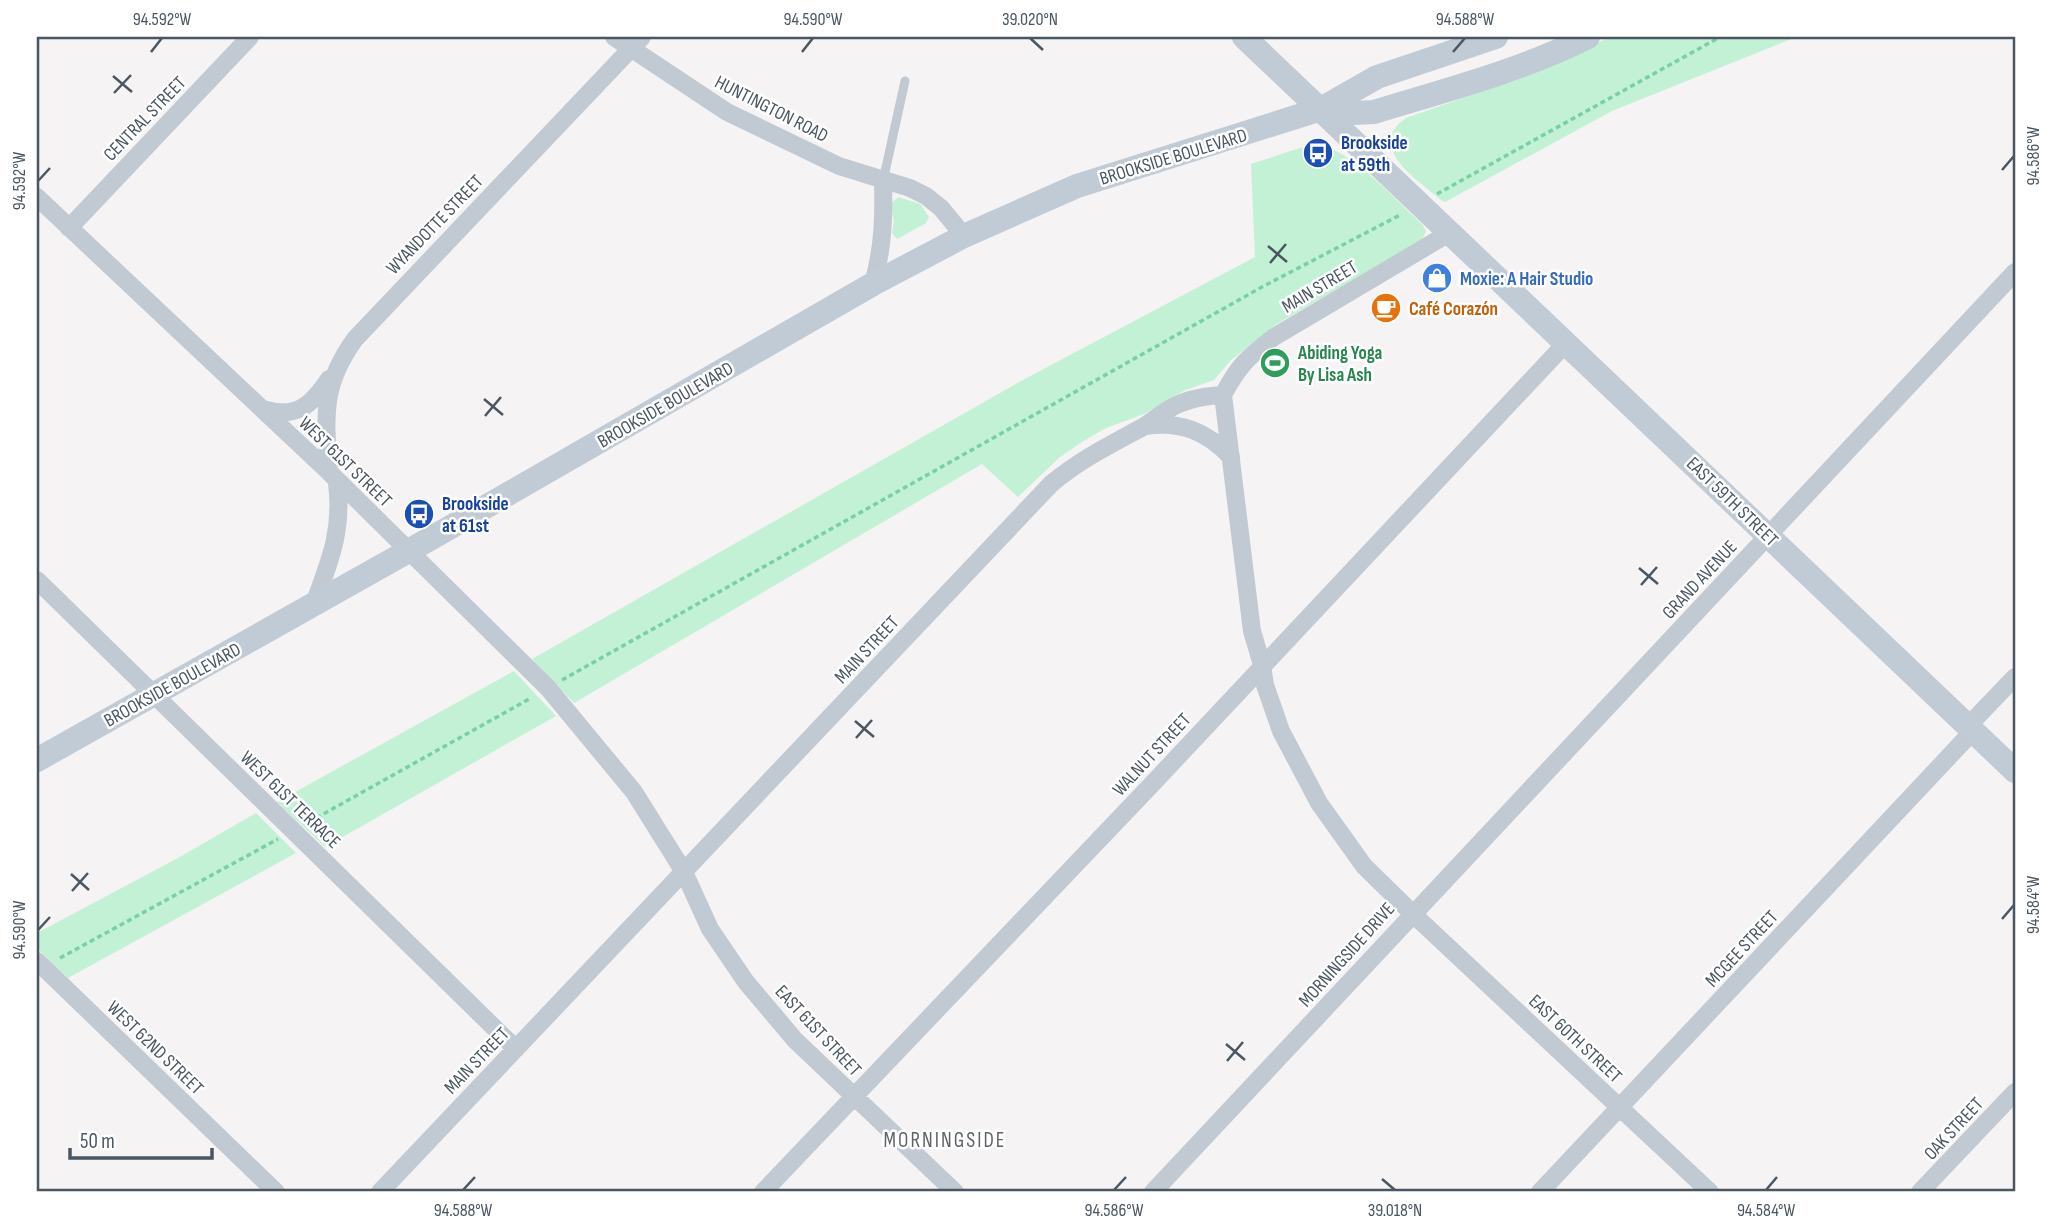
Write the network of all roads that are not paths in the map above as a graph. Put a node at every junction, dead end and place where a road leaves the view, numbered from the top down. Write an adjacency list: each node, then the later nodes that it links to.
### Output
1 (250, 37): 11 (street, CENTRAL STREET)
2 (614, 37): 6 (street, HUNTINGTON ROAD)
3 (1244, 37): 8 (main road, EAST 59TH STREET)
4 (1496, 37): 8 (main road, BROOKSIDE BOULEVARD)
5 (1588, 37): 8 (main road, BROOKSIDE BOULEVARD)
6 (636, 43): 9 (street, HUNTINGTON ROAD); 17 (street, WYANDOTTE STREET)
7 (905, 81): 9 (lane)
8 (1321, 109): 12 (main road, EAST 59TH STREET); 13 (main road, BROOKSIDE BOULEVARD)
9 (883, 181): 13 (street, HUNTINGTON ROAD); 15 (street)
10 (37, 197): 11 (street, WEST 61ST STREET)
11 (69, 228): 19 (street, WEST 61ST STREET)
12 (1451, 232): 16 (main road, EAST 59TH STREET); 18 (street, MAIN STREET)
13 (964, 236): 15 (main road, BROOKSIDE BOULEVARD)
14 (2015, 272): 23 (street, GRAND AVENUE)
15 (873, 284): 24 (main road, BROOKSIDE BOULEVARD)
16 (1567, 342): 23 (main road, EAST 59TH STREET); 27 (street, WALNUT STREET)
17 (335, 370): 19 (street); 22 (street, WYANDOTTE STREET)
18 (1223, 395): 20 (street, MAIN STREET); 21 (street, MORNINGSIDE DRIVE)
19 (261, 409): 22 (street, WEST 61ST STREET)
20 (1145, 426): 21 (street); 33 (street, MAIN STREET)
21 (1231, 457): 27 (street, MORNINGSIDE DRIVE)
22 (333, 478): 24 (street, WEST 61ST STREET); 26 (street, WYANDOTTE STREET)
23 (1768, 535): 30 (main road, EAST 59TH STREET); 34 (street, GRAND AVENUE)
24 (408, 551): 26 (main road, BROOKSIDE BOULEVARD); 33 (street, WEST 61ST STREET)
25 (37, 580): 29 (street, WEST 61ST TERRACE)
26 (314, 604): 29 (main road, BROOKSIDE BOULEVARD)
27 (1262, 665): 34 (street, MORNINGSIDE DRIVE); 38 (street, WALNUT STREET)
28 (2015, 677): 30 (street, MCGEE STREET)
29 (154, 694): 31 (main road, BROOKSIDE BOULEVARD); 36 (street, WEST 61ST TERRACE)
30 (1970, 729): 32 (main road, EAST 59TH STREET); 39 (street, MCGEE STREET)
31 (37, 760)
32 (2015, 771)
33 (684, 872): 36 (street, MAIN STREET); 38 (street, EAST 61ST STREET)
34 (1414, 915): 39 (street, EAST 60TH STREET); 44 (street, MORNINGSIDE DRIVE)
35 (40, 964): 40 (street, WEST 62ND STREET)
36 (516, 1049): 41 (street, MAIN STREET)
37 (2015, 1092): 47 (street, OAK STREET)
38 (853, 1096): 42 (street, WALNUT STREET); 43 (street, EAST 61ST STREET)
39 (1620, 1108): 45 (street, MCGEE STREET); 46 (street, EAST 60TH STREET)
40 (276, 1192)
41 (380, 1192)
42 (763, 1192)
43 (956, 1192)
44 (1153, 1192)
45 (1540, 1192)
46 (1710, 1192)
47 (1920, 1192)

